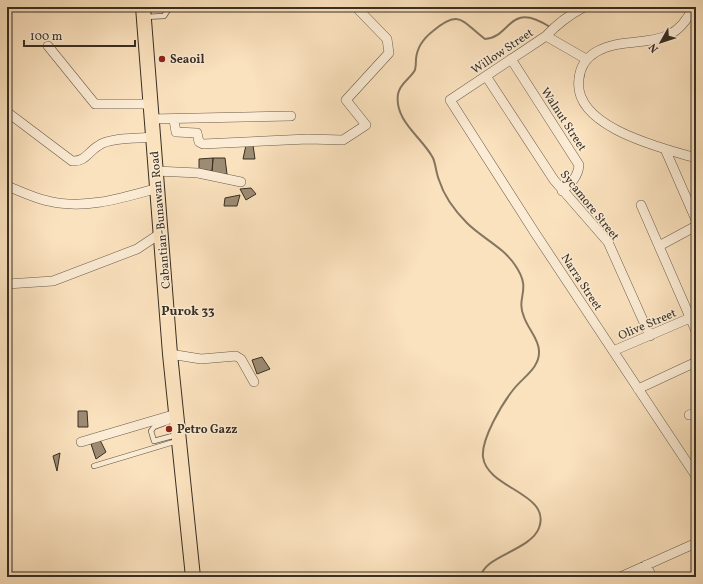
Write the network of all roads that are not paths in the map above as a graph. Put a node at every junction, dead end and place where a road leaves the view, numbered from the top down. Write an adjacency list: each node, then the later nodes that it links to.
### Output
1 (170, 7): 5 (lane)
2 (356, 7): 16 (street)
3 (584, 7): 6 (street, Willow Street)
4 (693, 7): 9 (street)
5 (143, 12): 12 (main road, Cabantian-Bunawan Road)
6 (546, 36): 8 (street, Willow Street); 9 (street)
7 (48, 46): 12 (street)
8 (511, 59): 10 (street, Willow Street); 24 (street, Walnut Street)
9 (586, 59): 18 (street)
10 (486, 76): 11 (street, Willow Street); 24 (street, Sycamore Street)
11 (450, 100): 34 (street, Narra Street)
12 (150, 104): 15 (main road, Cabantian-Bunawan Road)
13 (7, 112): 17 (street)
14 (291, 116): 16 (street)
15 (151, 119): 16 (street); 17 (main road, Cabantian-Bunawan Road)
16 (174, 120)
17 (153, 137): 20 (main road, Cabantian-Bunawan Road)
18 (665, 149): 19 (street); 26 (street)
19 (696, 158)
20 (156, 171): 21 (street); 23 (main road, Cabantian-Bunawan Road)
21 (241, 182)
22 (7, 186): 23 (street)
23 (158, 188): 28 (main road, Cabantian-Bunawan Road)
24 (562, 191): 33 (street, Sycamore Street)
25 (641, 205): 29 (street)
26 (696, 220)
27 (696, 226): 29 (street)
28 (162, 233): 30 (street); 35 (main road, Cabantian-Bunawan Road)
29 (659, 246): 31 (street)
30 (7, 284)
31 (690, 318): 32 (street); 33 (street, Olive Street)
32 (696, 331)
33 (650, 336): 34 (street, Olive Street)
34 (613, 351): 38 (street, Narra Street)
35 (170, 354): 37 (street); 39 (main road, Cabantian-Bunawan Road)
36 (696, 362): 38 (street)
37 (254, 382)
38 (638, 389): 42 (street, Narra Street)
39 (176, 416): 40 (main road, Cabantian-Bunawan Road); 40 (lane); 41 (street)
40 (178, 437): 43 (lane); 47 (main road, Cabantian-Bunawan Road)
41 (81, 442)
42 (692, 462): 44 (street, Narra Street)
43 (94, 466)
44 (696, 476)
45 (695, 547): 46 (street)
46 (646, 565): 48 (street); 49 (street)
47 (193, 577)
48 (620, 577)
49 (652, 577)

